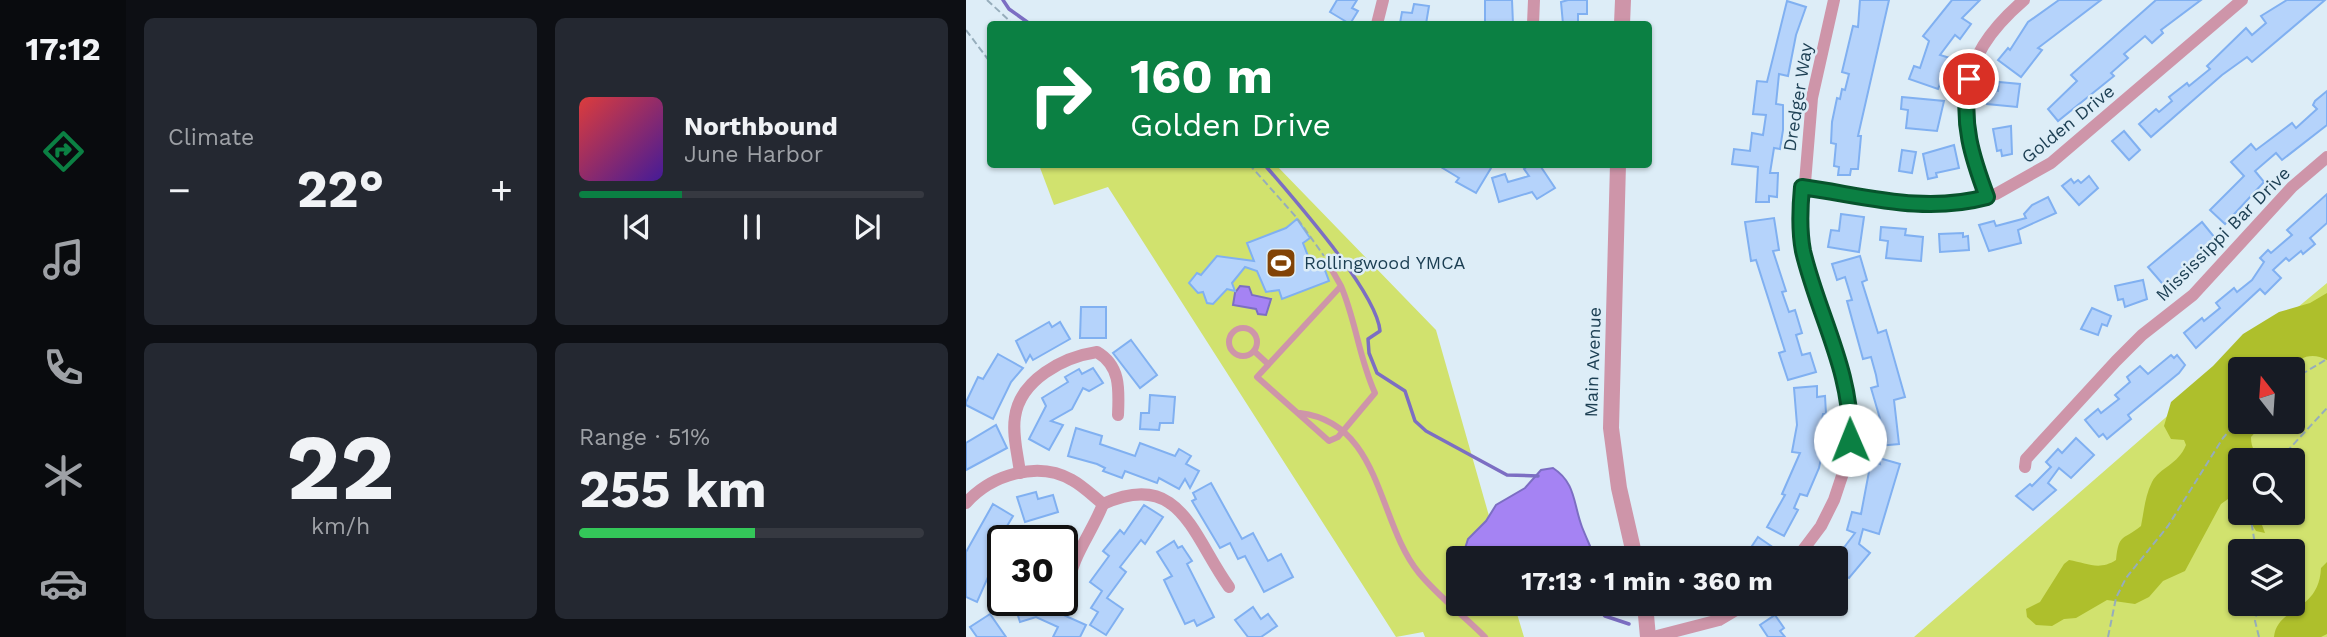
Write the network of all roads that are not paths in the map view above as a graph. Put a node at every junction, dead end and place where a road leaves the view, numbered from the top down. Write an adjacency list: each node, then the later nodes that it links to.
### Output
1 (1383, 0): 7 (street)
2 (1534, 0): 8 (street)
3 (1623, 0): 9 (street)
4 (1834, 0): 12 (street, Dredger Way)
5 (2024, 0): 13 (street)
6 (2242, 0): 13 (street, Golden Drive)
7 (1378, 21)
8 (1534, 21)
9 (1622, 21)
10 (2327, 157): 21 (street, Mississippi Bar Drive)
11 (1618, 168): 25 (street, Main Avenue)
12 (1802, 187): 13 (street, Golden Drive); 26 (street, Dredger Way)
13 (1987, 197)
14 (1328, 263): 15 (lane)
15 (1340, 286): 17 (lane); 20 (lane)
16 (1254, 351): 16 (lane); 17 (lane)
17 (1268, 364): 18 (lane)
18 (1299, 413): 20 (lane); 20 (lane)
19 (1118, 415): 22 (street)
20 (1343, 432): 31 (lane)
21 (2025, 467)
22 (1020, 473): 23 (street); 24 (street)
23 (966, 503)
24 (1102, 504): 27 (street); 28 (street)
25 (1631, 546)
26 (1806, 546)
27 (1078, 558)
28 (1229, 587)
29 (1647, 616): 32 (street)
30 (1726, 616): 32 (street)
31 (1485, 637)
32 (1651, 637)

